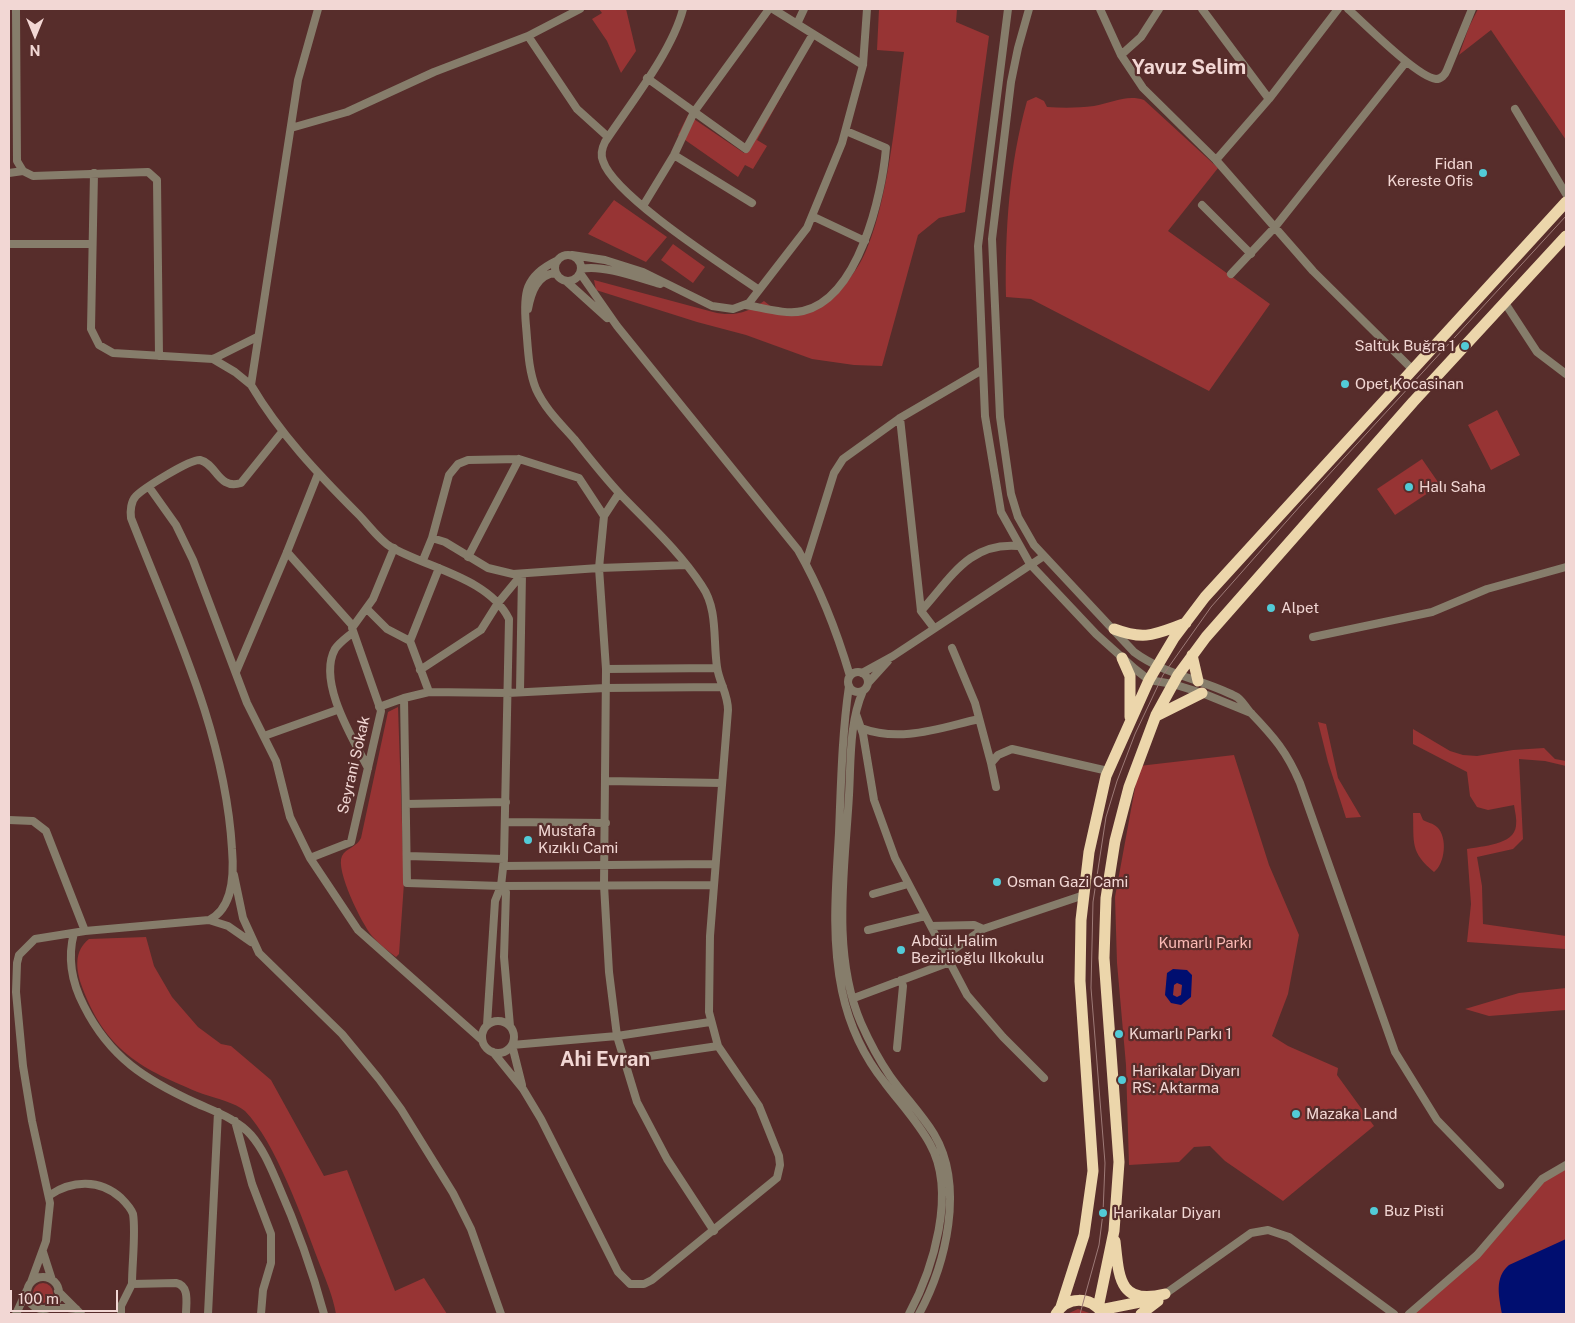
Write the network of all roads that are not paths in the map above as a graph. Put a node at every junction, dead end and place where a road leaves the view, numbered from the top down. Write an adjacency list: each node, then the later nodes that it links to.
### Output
1 (16, 9): 25 (street)
2 (318, 9): 28 (street)
3 (580, 9): 19 (street)
4 (683, 9): 23 (street)
5 (769, 9): 27 (street)
6 (773, 9): 17 (street)
7 (804, 9): 17 (street)
8 (867, 9): 22 (street)
9 (1008, 9): 63 (street)
10 (1029, 9): 78 (street)
11 (1100, 9): 20 (street)
12 (1159, 9): 20 (street)
13 (1202, 9): 24 (street)
14 (1338, 9): 24 (street)
15 (1348, 9): 21 (street)
16 (1472, 9): 21 (street)
17 (797, 24): 18 (street)
18 (813, 34): 22 (street); 27 (street)
19 (528, 36): 28 (street); 30 (street)
20 (1121, 55): 32 (street)
21 (1406, 62): 42 (street)
22 (863, 65): 29 (street)
23 (647, 78): 27 (street); 30 (street)
24 (1269, 99): 32 (street)
25 (13, 106): 33 (street)
26 (1515, 109): 36 (street)
27 (694, 112): 31 (street)
28 (291, 128): 60 (street)
29 (846, 131): 41 (street); 44 (street)
30 (608, 137): 40 (street)
31 (674, 155): 38 (street); 40 (street)
32 (1216, 160): 42 (street)
33 (23, 171): 34 (street); 35 (street)
34 (9, 173)
35 (94, 173): 46 (street); 61 (street)
36 (1566, 194)
37 (1566, 202): 64 (highway)
38 (752, 203)
39 (1202, 205): 47 (street)
40 (643, 206): 55 (street)
41 (812, 216): 44 (street); 55 (street)
42 (1276, 227): 47 (street); 64 (street)
43 (1566, 236): 56 (highway)
44 (865, 241): 57 (street)
45 (9, 244): 46 (street)
46 (92, 244): 61 (street)
47 (1251, 254): 52 (street)
48 (572, 255): 49 (street); 50 (street); 54 (street)
49 (556, 261): 51 (street); 58 (street)
50 (581, 271): 53 (street); 54 (street); 59 (street)
51 (556, 273): 53 (street); 58 (street)
52 (1232, 274)
53 (566, 281): 59 (street)
54 (669, 286): 57 (street)
55 (760, 290): 57 (street)
56 (1505, 303): 65 (street); 98 (highway)
57 (746, 305)
58 (525, 318): 72 (street)
59 (617, 326): 81 (street)
60 (257, 337): 62 (street); 66 (street)
61 (159, 356): 62 (street)
62 (213, 360): 66 (street)
63 (982, 370): 67 (street); 75 (street)
64 (1412, 370): 91 (highway)
65 (1566, 374)
66 (251, 386): 68 (street)
67 (900, 418): 81 (street); 90 (street)
68 (282, 432): 70 (street); 71 (street)
69 (519, 459): 73 (street); 74 (street); 79 (street)
70 (318, 474): 76 (street); 77 (street)
71 (149, 487): 105 (street); 146 (street)
72 (619, 493): 73 (street); 83 (street)
73 (604, 516): 86 (street)
74 (432, 538): 79 (street); 80 (street)
75 (1018, 546): 82 (street); 90 (street)
76 (394, 548): 80 (street); 89 (street)
77 (288, 552): 93 (street); 105 (street)
78 (1044, 556): 82 (street); 94 (street)
79 (468, 557): 87 (street)
80 (423, 560): 85 (street)
81 (806, 563): 107 (street)
82 (1030, 564): 92 (street); 100 (street)
83 (686, 566): 86 (street); 102 (street)
84 (1566, 567): 95 (street)
85 (439, 568): 88 (street); 96 (street)
86 (599, 568): 87 (street); 103 (street)
87 (522, 574): 88 (street); 115 (street)
88 (498, 603): 104 (street); 118 (street)
89 (367, 609): 93 (street); 96 (street)
90 (921, 611): 92 (street)
91 (1186, 623): 94 (highway); 101 (highway)
92 (934, 628): 99 (street)
93 (352, 629): 121 (street, Seyrani Sokak); 122 (street)
94 (1114, 629): 101 (street)
95 (1313, 636)
96 (410, 641): 104 (street)
97 (952, 648): 126 (street)
98 (1192, 655): 109 (highway); 110 (highway)
99 (893, 656): 106 (street); 111 (street)
100 (1122, 658): 108 (street); 127 (highway)
101 (1157, 666): 108 (highway); 109 (street)
102 (717, 668): 103 (street); 113 (street)
103 (606, 669): 114 (street)
104 (420, 670): 117 (street)
105 (236, 672): 129 (street)
106 (862, 673): 107 (street); 111 (street)
107 (850, 676): 112 (street)
108 (1149, 680): 109 (street); 127 (highway)
109 (1175, 680): 110 (street); 119 (street); 125 (highway)
110 (1198, 682): 124 (street)
111 (868, 683): 116 (street)
112 (849, 686): 116 (street); 165 (street)
113 (723, 687): 114 (street); 134 (street)
114 (605, 688): 115 (street); 133 (street)
115 (520, 691): 118 (street)
116 (863, 691): 123 (street)
117 (429, 692): 118 (street); 120 (street)
118 (508, 693): 136 (street)
119 (1202, 693): 124 (street); 125 (highway)
120 (404, 698): 121 (street); 137 (street)
121 (380, 707): 131 (street, Seyrani Sokak)
122 (337, 710): 129 (street); 131 (street)
123 (856, 712): 128 (street); 163 (street)
124 (1251, 713): 181 (street)
125 (1156, 716): 184 (highway)
126 (979, 719): 128 (street); 130 (street)
127 (1130, 723): 132 (highway)
128 (861, 728): 147 (street)
129 (264, 736): 142 (street)
130 (991, 763): 132 (street); 135 (street)
131 (368, 768): 142 (street, Seyrani Sokak)
132 (1108, 771): 152 (highway)
133 (606, 781): 134 (street); 140 (street)
134 (722, 783): 144 (street)
135 (996, 787)
136 (506, 802): 137 (street); 139 (street)
137 (406, 804): 141 (street)
138 (9, 820): 158 (street)
139 (506, 822): 140 (street); 143 (street)
140 (606, 822): 145 (street)
141 (408, 856): 143 (street); 150 (street)
142 (310, 858): 170 (street)
143 (504, 863): 145 (street); 150 (street)
144 (715, 864): 145 (street); 149 (street)
145 (605, 865): 148 (street)
146 (234, 868): 154 (street); 160 (street)
147 (908, 884): 151 (street); 153 (street)
148 (604, 885): 149 (street); 150 (street); 169 (street)
149 (713, 885): 166 (street)
150 (501, 886): 167 (street); 168 (street)
151 (873, 894)
152 (1084, 894): 156 (street); 194 (highway)
153 (925, 916): 155 (street); 157 (street)
154 (209, 920): 158 (street); 160 (street)
155 (931, 926): 156 (street); 161 (street)
156 (983, 929): 161 (street)
157 (868, 930)
158 (85, 932): 159 (street)
159 (74, 933): 178 (street); 182 (street)
160 (254, 945): 204 (street)
161 (948, 958): 162 (street); 176 (street)
162 (901, 980): 163 (street); 173 (street)
163 (854, 998): 164 (street)
164 (859, 1015): 165 (street); 206 (street)
165 (850, 1017): 205 (street)
166 (710, 1022): 169 (street); 172 (street)
167 (487, 1025): 168 (street); 170 (street)
168 (510, 1026): 171 (street)
169 (617, 1036): 171 (street); 175 (street)
170 (482, 1040): 174 (street)
171 (512, 1046): 174 (street); 177 (street)
172 (718, 1046): 175 (street); 183 (street)
173 (897, 1048)
174 (493, 1052): 177 (street)
175 (623, 1060): 183 (street)
176 (1044, 1078)
177 (523, 1089): 183 (street)
178 (218, 1112): 179 (street); 201 (street)
179 (235, 1121): 202 (street); 203 (street)
180 (1566, 1165): 209 (street)
181 (1500, 1185)
182 (50, 1195): 185 (street); 188 (street)
183 (714, 1231)
184 (1114, 1231): 191 (highway); 195 (highway)
185 (43, 1252): 186 (street); 187 (street)
186 (52, 1280): 187 (street); 190 (street)
187 (31, 1282): 189 (street)
188 (132, 1284): 199 (street); 200 (street)
189 (27, 1290): 193 (street); 197 (street)
190 (58, 1291): 192 (street); 196 (street)
191 (1165, 1294): 195 (highway); 207 (highway); 208 (street)
192 (51, 1306): 193 (street); 196 (street)
193 (42, 1309): 198 (street)
194 (1059, 1311): 195 (highway)
195 (1100, 1311)
196 (78, 1312)
197 (16, 1314)
198 (33, 1314)
199 (121, 1314)
200 (186, 1314)
201 (208, 1314)
202 (262, 1314)
203 (324, 1314)
204 (501, 1314)
205 (909, 1314)
206 (919, 1314)
207 (1141, 1314)
208 (1394, 1314)
209 (1409, 1314)

